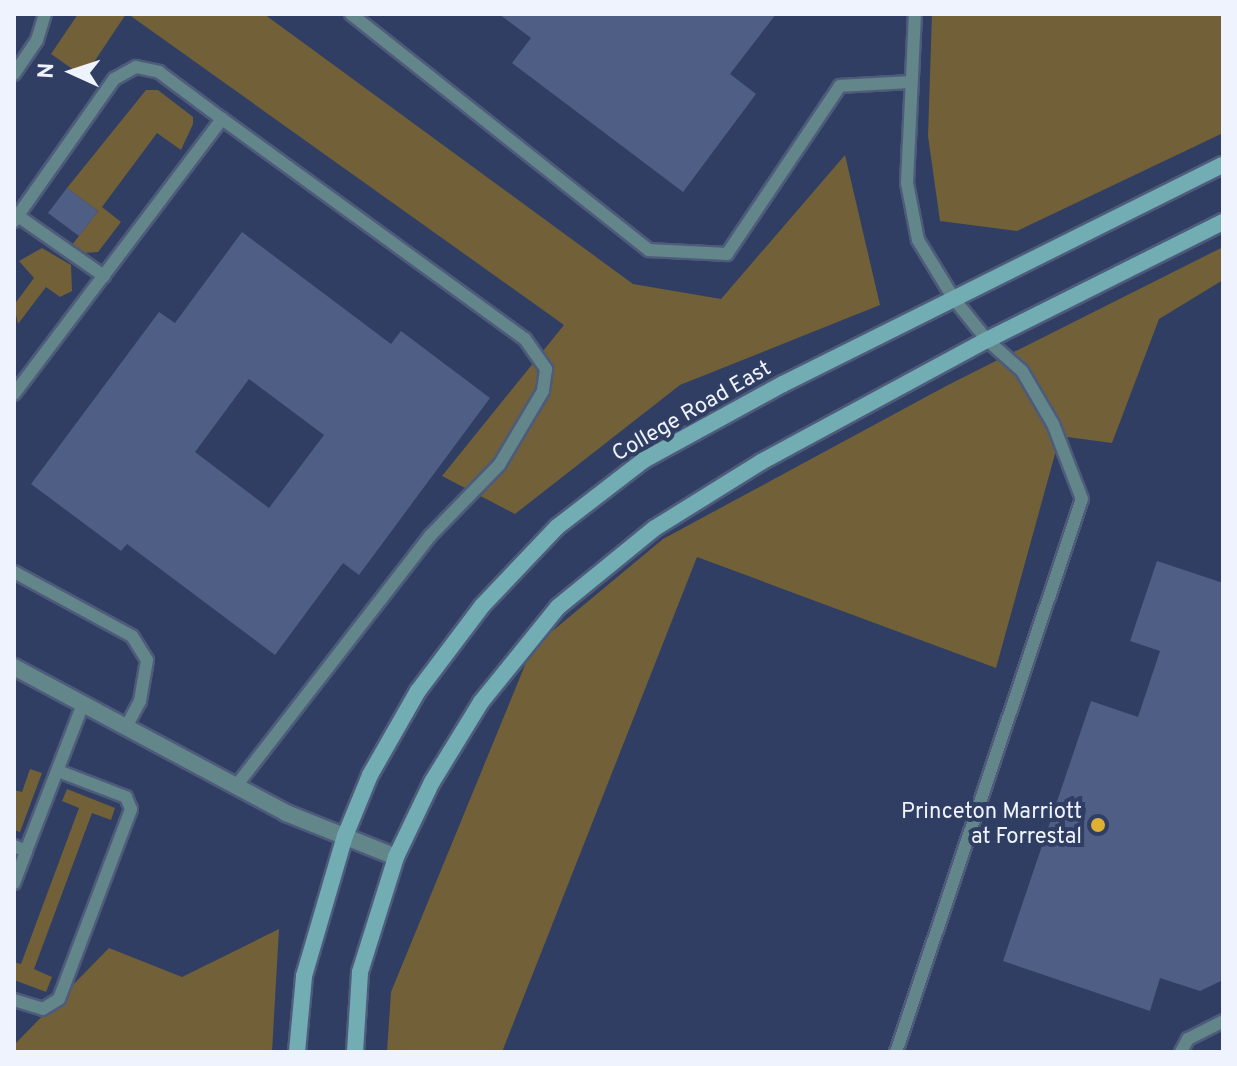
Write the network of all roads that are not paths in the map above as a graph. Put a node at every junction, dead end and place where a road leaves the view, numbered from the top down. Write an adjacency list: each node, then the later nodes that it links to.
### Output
1 (45, 14): 4 (lane)
2 (351, 14): 5 (lane)
3 (915, 14): 5 (lane)
4 (14, 74)
5 (909, 82): 11 (lane)
6 (222, 119): 8 (lane); 10 (lane); 19 (lane)
7 (1223, 165): 11 (street, College Road East)
8 (16, 218): 10 (lane)
9 (1223, 222): 12 (street)
10 (104, 276): 13 (lane)
11 (954, 299): 12 (lane); 20 (street, College Road East)
12 (987, 340): 22 (street); 28 (lane)
13 (14, 394)
14 (14, 572): 17 (lane)
15 (14, 667): 16 (street)
16 (83, 704): 17 (street); 18 (lane)
17 (126, 727): 19 (street)
18 (58, 771): 21 (lane); 24 (lane)
19 (236, 786): 20 (street)
20 (345, 836): 22 (street); 26 (street, College Road East)
21 (20, 849): 23 (lane)
22 (396, 857): 27 (street)
23 (14, 883)
24 (14, 1000)
25 (1223, 1021): 29 (lane)
26 (297, 1052)
27 (355, 1052)
28 (896, 1052)
29 (1181, 1052)

